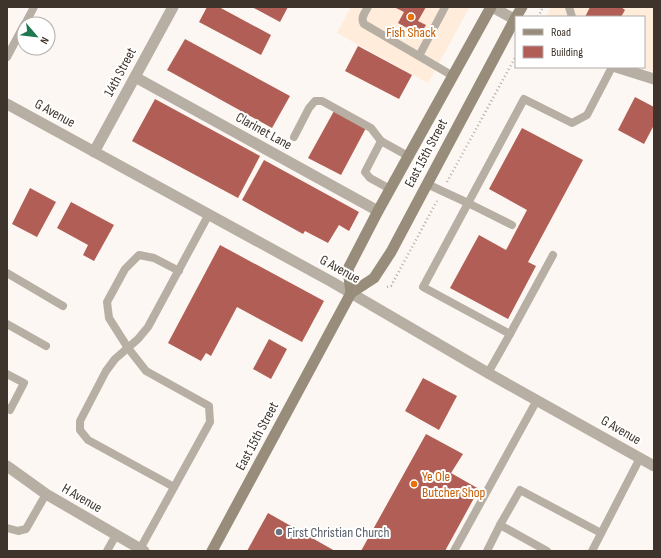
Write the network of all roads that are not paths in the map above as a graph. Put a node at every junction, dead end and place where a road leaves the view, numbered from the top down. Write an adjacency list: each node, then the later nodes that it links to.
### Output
1 (34, 7): 7 (lane)
2 (172, 7): 17 (street, 14th Street)
3 (368, 7): 12 (lane)
4 (445, 7): 12 (lane)
5 (491, 7): 9 (street); 16 (main road, East 15th Street)
6 (522, 7): 8 (main road, East 15th Street)
7 (29, 16)
8 (517, 16)
9 (515, 18)
10 (515, 20): 24 (main road, East 15th Street)
11 (16, 40): 13 (lane)
12 (419, 56): 16 (lane)
13 (7, 57)
14 (611, 68): 26 (lane)
15 (619, 68): 18 (street)
16 (453, 76): 23 (main road, East 15th Street)
17 (134, 77): 22 (street, 14th Street); 27 (street, Clarinet Lane)
18 (654, 79)
19 (7, 104): 22 (street, G Avenue)
20 (294, 137): 21 (lane)
21 (381, 141): 23 (lane); 25 (lane)
22 (94, 152): 28 (street, G Avenue)
23 (408, 156): 25 (main road, East 15th Street)
24 (427, 184): 26 (lane); 33 (main road, East 15th Street)
25 (390, 189): 27 (main road, East 15th Street)
26 (468, 203): 29 (lane); 36 (lane)
27 (378, 211): 33 (main road, East 15th Street)
28 (209, 214): 31 (lane); 33 (street, G Avenue)
29 (512, 225)
30 (553, 255): 36 (lane)
31 (178, 271): 38 (lane); 38 (lane)
32 (7, 273): 34 (lane)
33 (351, 293): 39 (street, G Avenue); 55 (main road, East 15th Street)
34 (63, 306)
35 (7, 324): 37 (lane)
36 (510, 334): 39 (lane)
37 (46, 346)
38 (128, 348): 46 (lane); 46 (lane)
39 (488, 373): 41 (street, G Avenue)
40 (7, 374): 42 (lane)
41 (537, 400): 43 (street, G Avenue); 56 (lane)
42 (7, 408)
43 (640, 458): 45 (street, G Avenue); 50 (lane)
44 (7, 466): 47 (street, H Avenue)
45 (654, 466)
46 (174, 487): 52 (lane)
47 (46, 494): 49 (lane); 51 (street, H Avenue)
48 (500, 525): 50 (lane); 53 (lane); 57 (lane)
49 (7, 528)
50 (601, 533): 58 (lane)
51 (116, 535): 52 (street, H Avenue); 54 (lane)
52 (142, 550)
53 (543, 550)
54 (107, 551)
55 (212, 551)
56 (454, 551)
57 (487, 551)
58 (592, 551)

